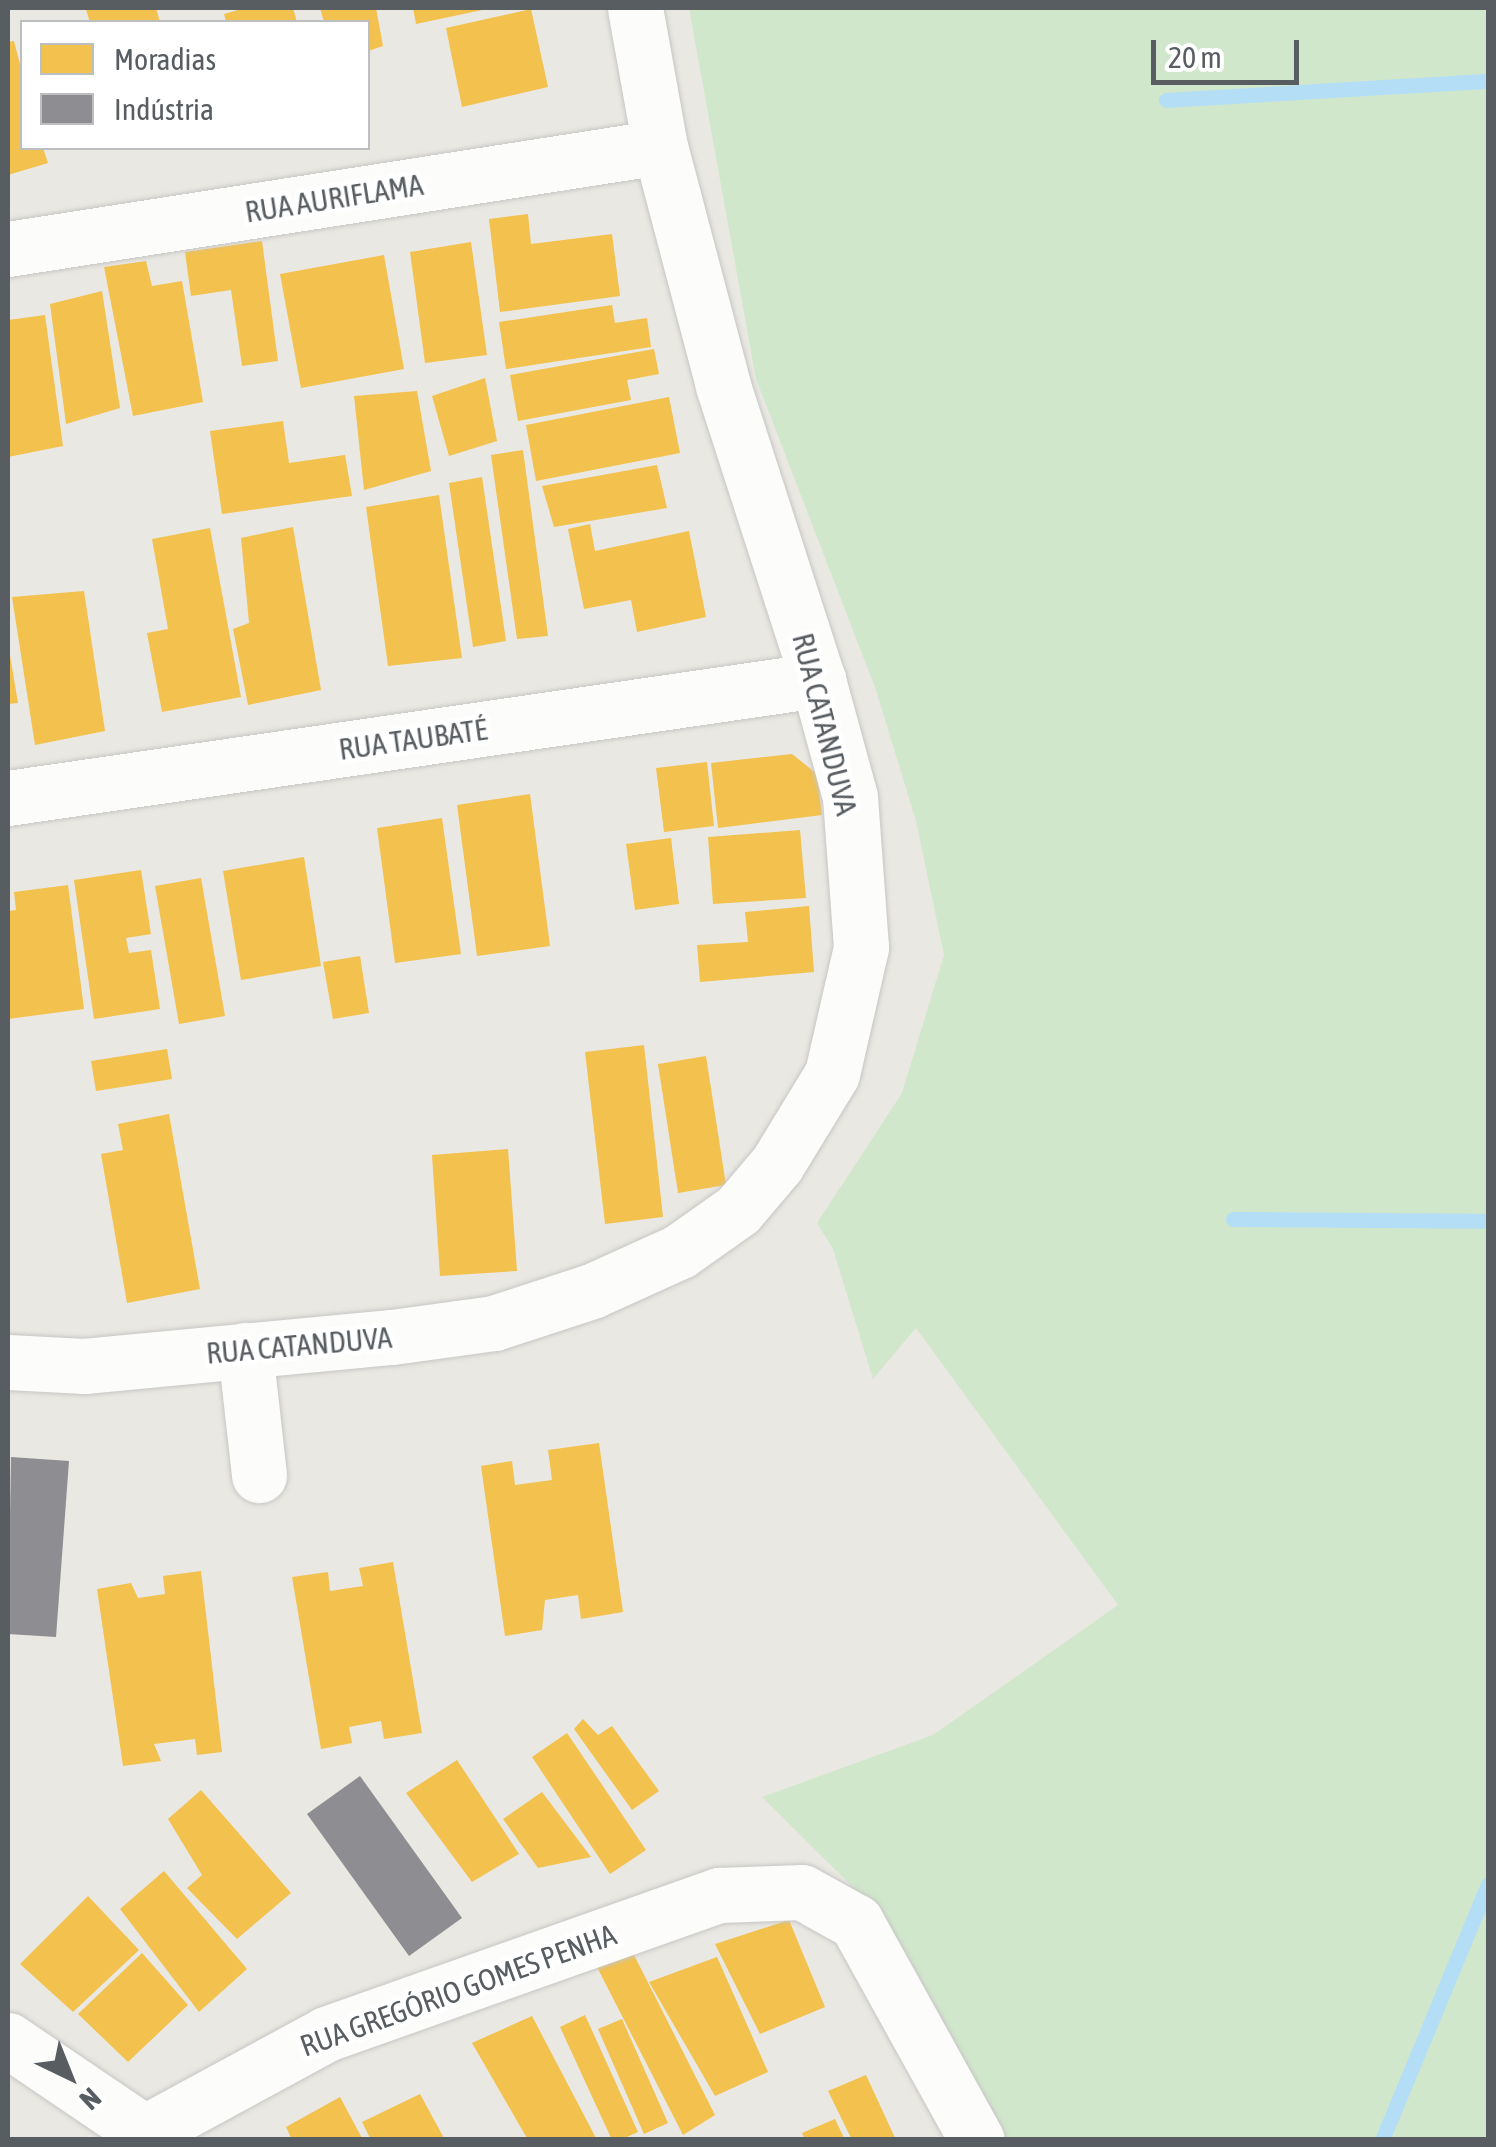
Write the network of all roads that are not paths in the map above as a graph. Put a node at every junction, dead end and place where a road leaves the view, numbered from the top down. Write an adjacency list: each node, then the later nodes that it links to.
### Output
1 (635, 8): 2 (street, RUA CATANDUVA)
2 (660, 147): 3 (street, RUA AURIFLAMA); 4 (street, RUA CATANDUVA)
3 (8, 250)
4 (818, 680): 5 (street, RUA TAUBATÉ); 6 (street, RUA CATANDUVA)
5 (8, 798)
6 (245, 1350): 7 (street, RUA CATANDUVA); 8 (street)
7 (8, 1362)
8 (259, 1475)
9 (8, 2040): 10 (street)
10 (141, 2137): 11 (street, RUA GREGÓRIO GOMES PENHA)
11 (977, 2140)

